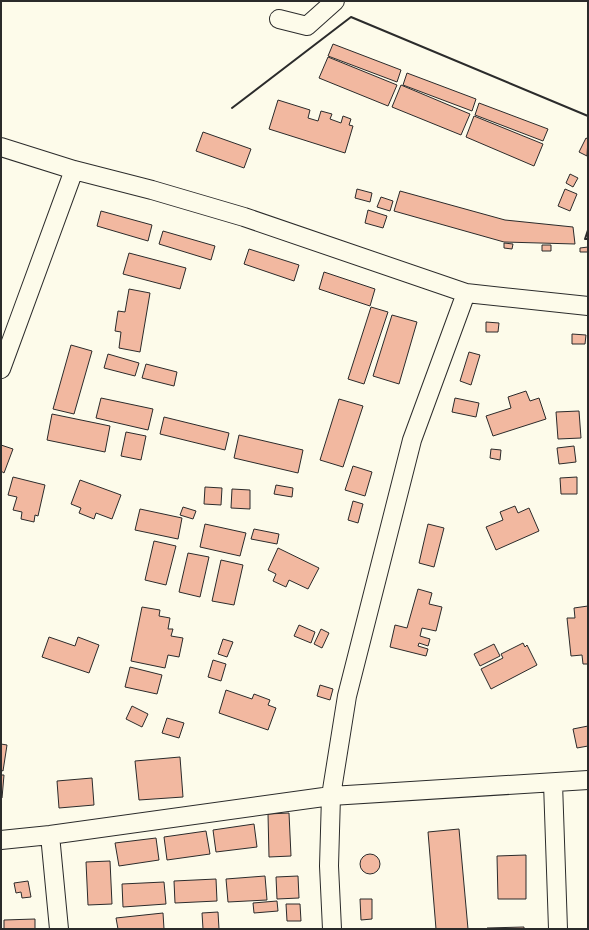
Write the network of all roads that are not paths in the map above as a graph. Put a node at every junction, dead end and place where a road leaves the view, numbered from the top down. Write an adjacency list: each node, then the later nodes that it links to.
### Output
1 (335, 1): 2 (street)
2 (280, 20)
3 (1, 147): 4 (street)
4 (74, 170): 5 (street); 7 (street)
5 (466, 292): 6 (street); 10 (street)
6 (588, 306)
7 (1, 369)
8 (588, 780): 9 (street)
9 (553, 783): 10 (street); 15 (street)
10 (331, 796): 11 (street); 14 (street)
11 (50, 835): 12 (street); 13 (street)
12 (1, 840)
13 (59, 929)
14 (332, 929)
15 (558, 929)

